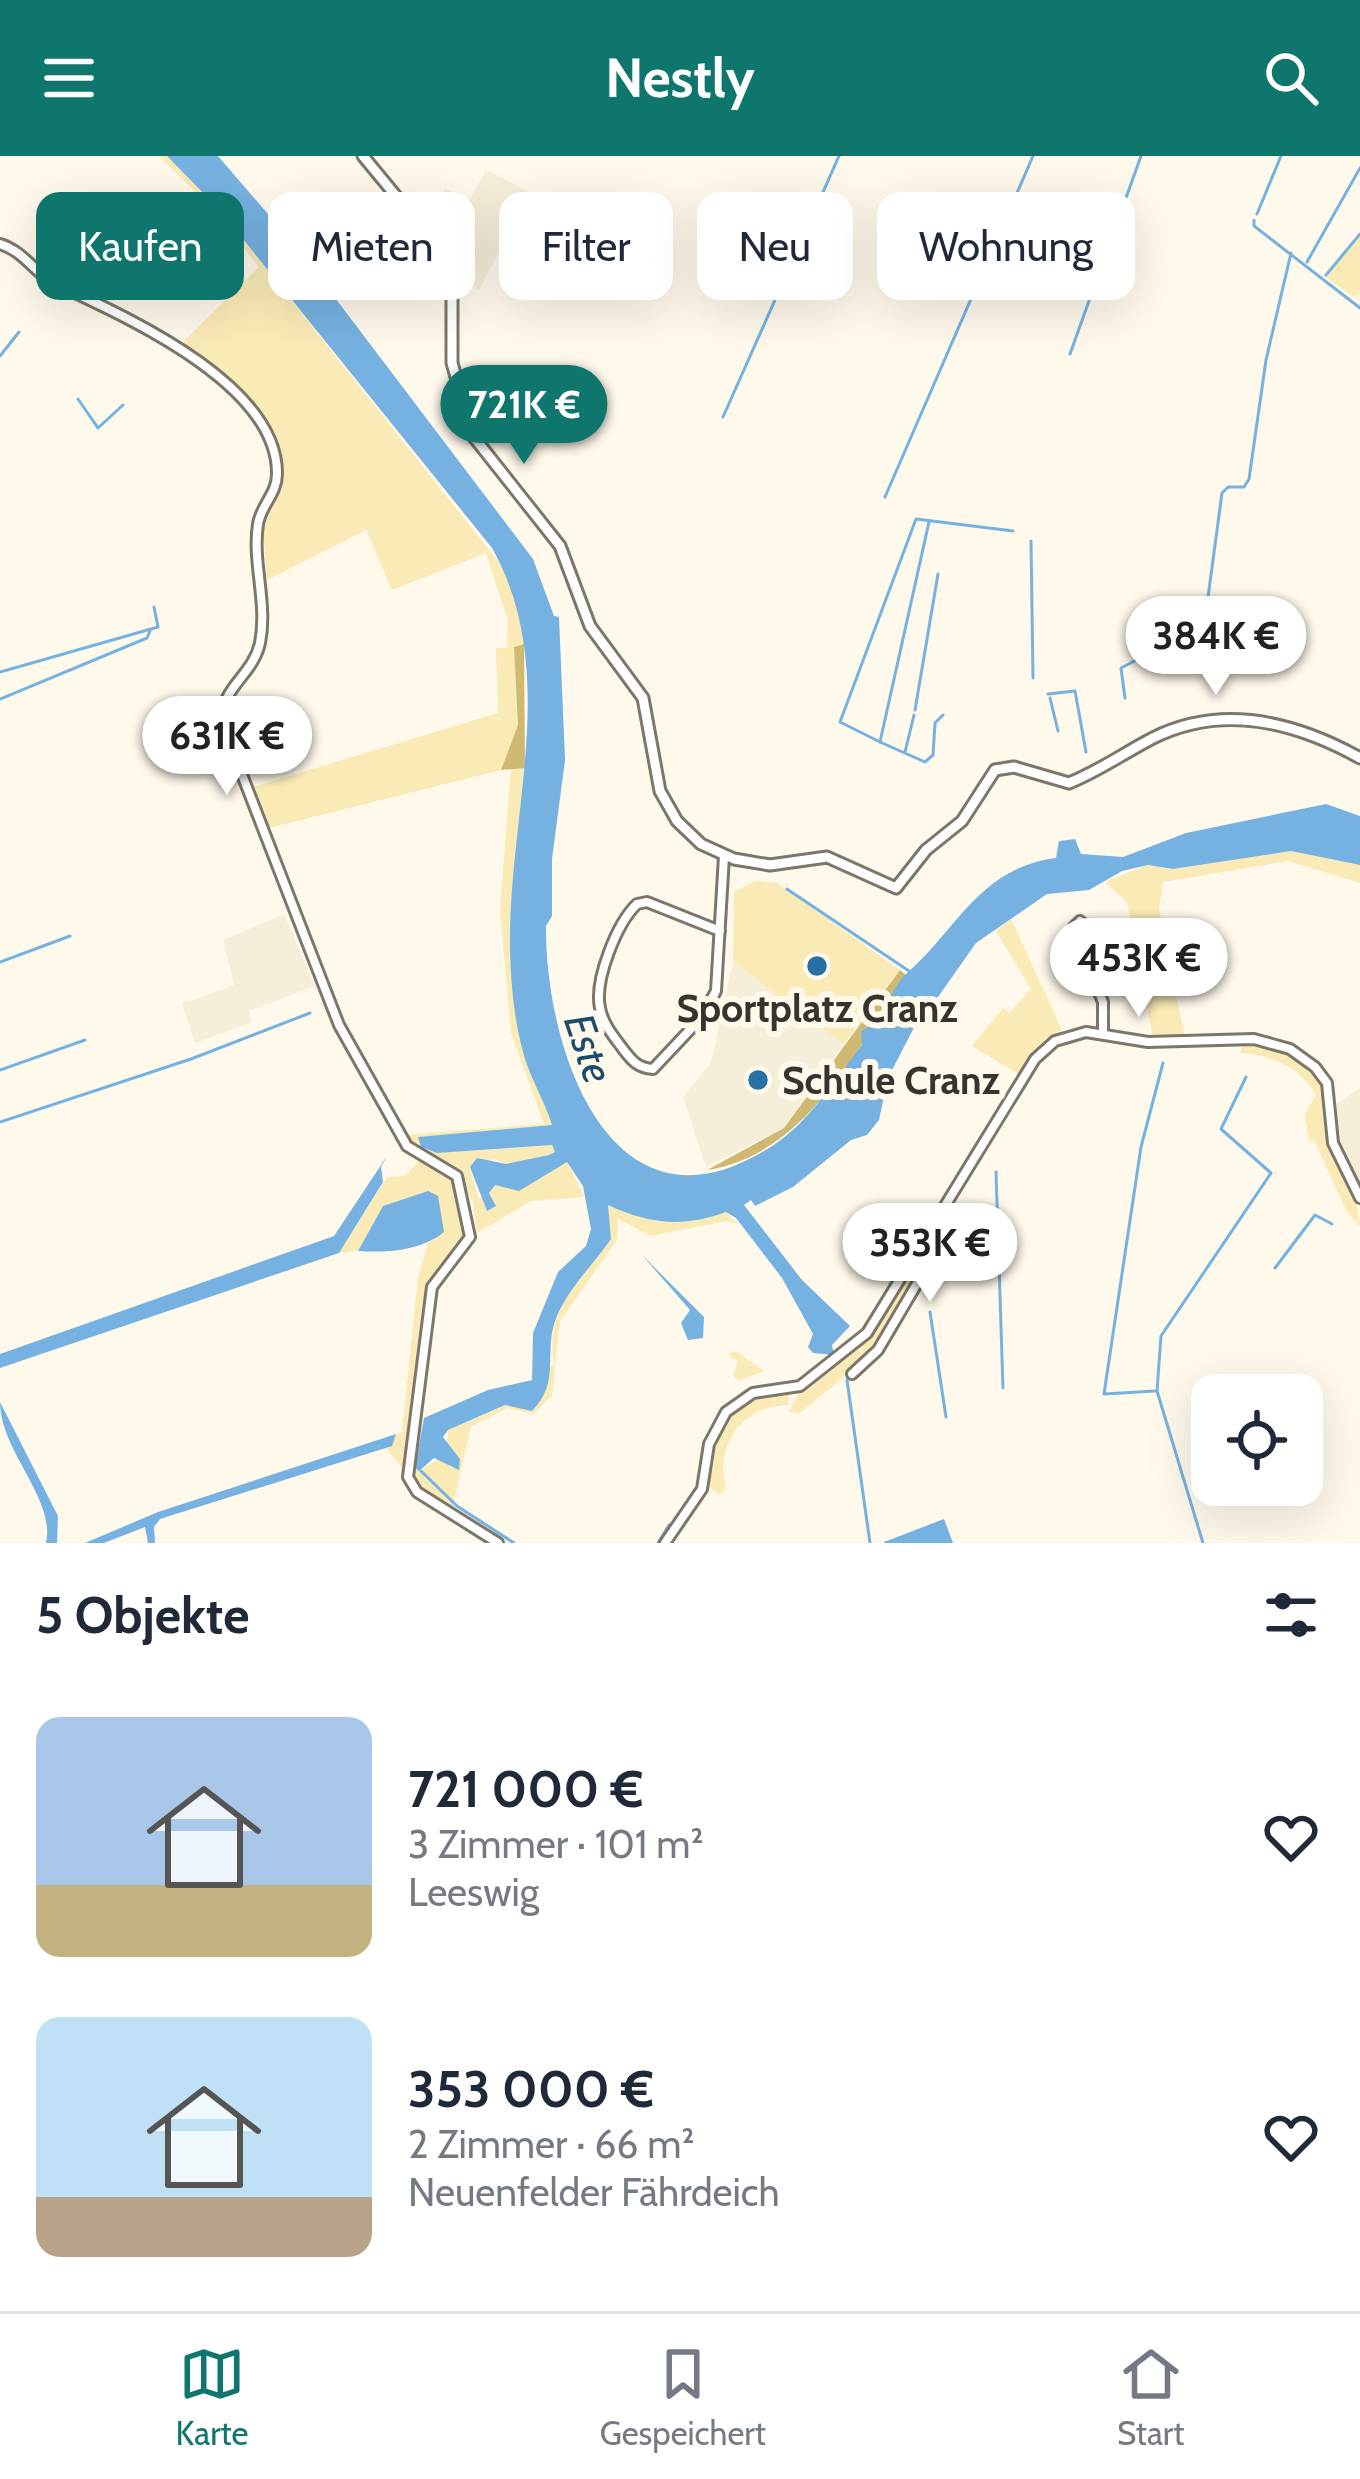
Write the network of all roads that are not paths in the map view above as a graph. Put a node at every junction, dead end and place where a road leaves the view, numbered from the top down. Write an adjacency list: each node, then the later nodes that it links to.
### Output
1 (363, 156): 4 (street)
2 (0, 244): 11 (street)
3 (1360, 758): 4 (street)
4 (729, 857): 5 (street)
5 (720, 931): 5 (street)
6 (1080, 944): 7 (street)
7 (1103, 1034): 8 (street); 9 (street)
8 (1360, 1198)
9 (930, 1234): 10 (street); 12 (street)
10 (852, 1373)
11 (498, 1543)
12 (665, 1543)

